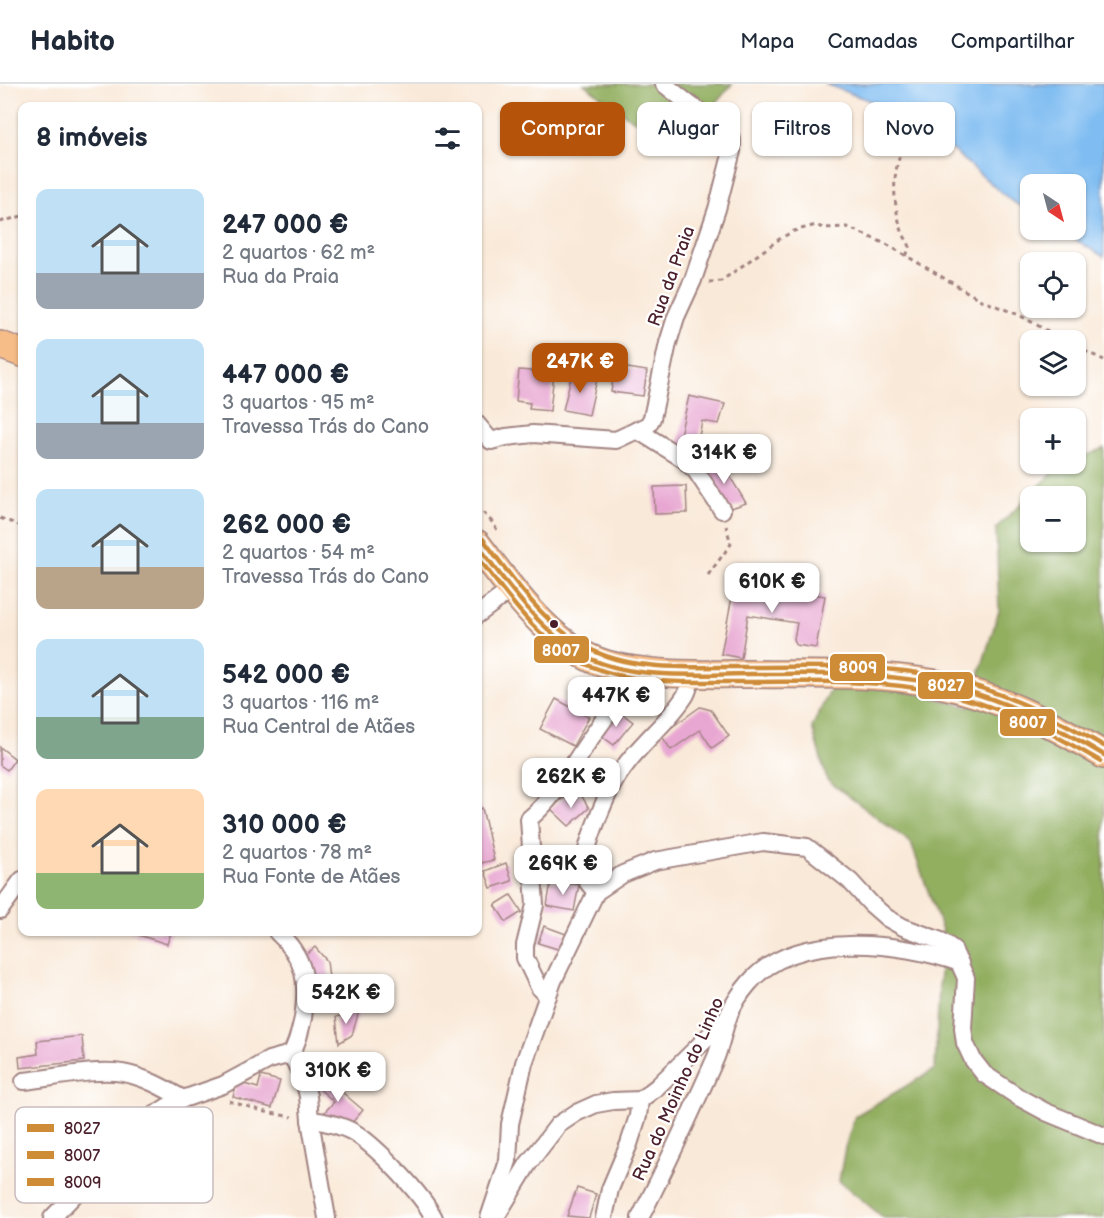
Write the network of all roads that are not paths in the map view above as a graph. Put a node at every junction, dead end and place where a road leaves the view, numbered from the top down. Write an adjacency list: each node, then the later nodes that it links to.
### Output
1 (664, 84): 5 (street, Rua da Praia)
2 (0, 345): 3 (main road)
3 (18, 352)
4 (482, 430): 5 (street)
5 (637, 430): 6 (street)
6 (722, 510)
7 (485, 534): 8 (main road)
8 (512, 589): 9 (street); 10 (main road)
9 (482, 611)
10 (636, 669): 11 (main road); 18 (street)
11 (693, 674): 12 (main road); 14 (street)
12 (1104, 755)
13 (18, 885): 15 (street)
14 (596, 892): 17 (street); 18 (street)
15 (0, 910)
16 (281, 936): 20 (street)
17 (960, 963): 19 (street, Rua do Moinho do Linho); 26 (street)
18 (548, 996): 31 (street)
19 (728, 1017): 23 (street); 34 (street, Rua do Moinho do Linho)
20 (291, 1054): 22 (street); 25 (street)
21 (24, 1081): 22 (street)
22 (183, 1099): 24 (street)
23 (640, 1100): 32 (street); 33 (street)
24 (167, 1107)
25 (310, 1119): 29 (street); 30 (street)
26 (1104, 1136)
27 (67, 1203): 28 (street)
28 (52, 1218)
29 (327, 1218)
30 (434, 1218)
31 (489, 1218)
32 (494, 1218)
33 (604, 1218)
34 (640, 1218)

